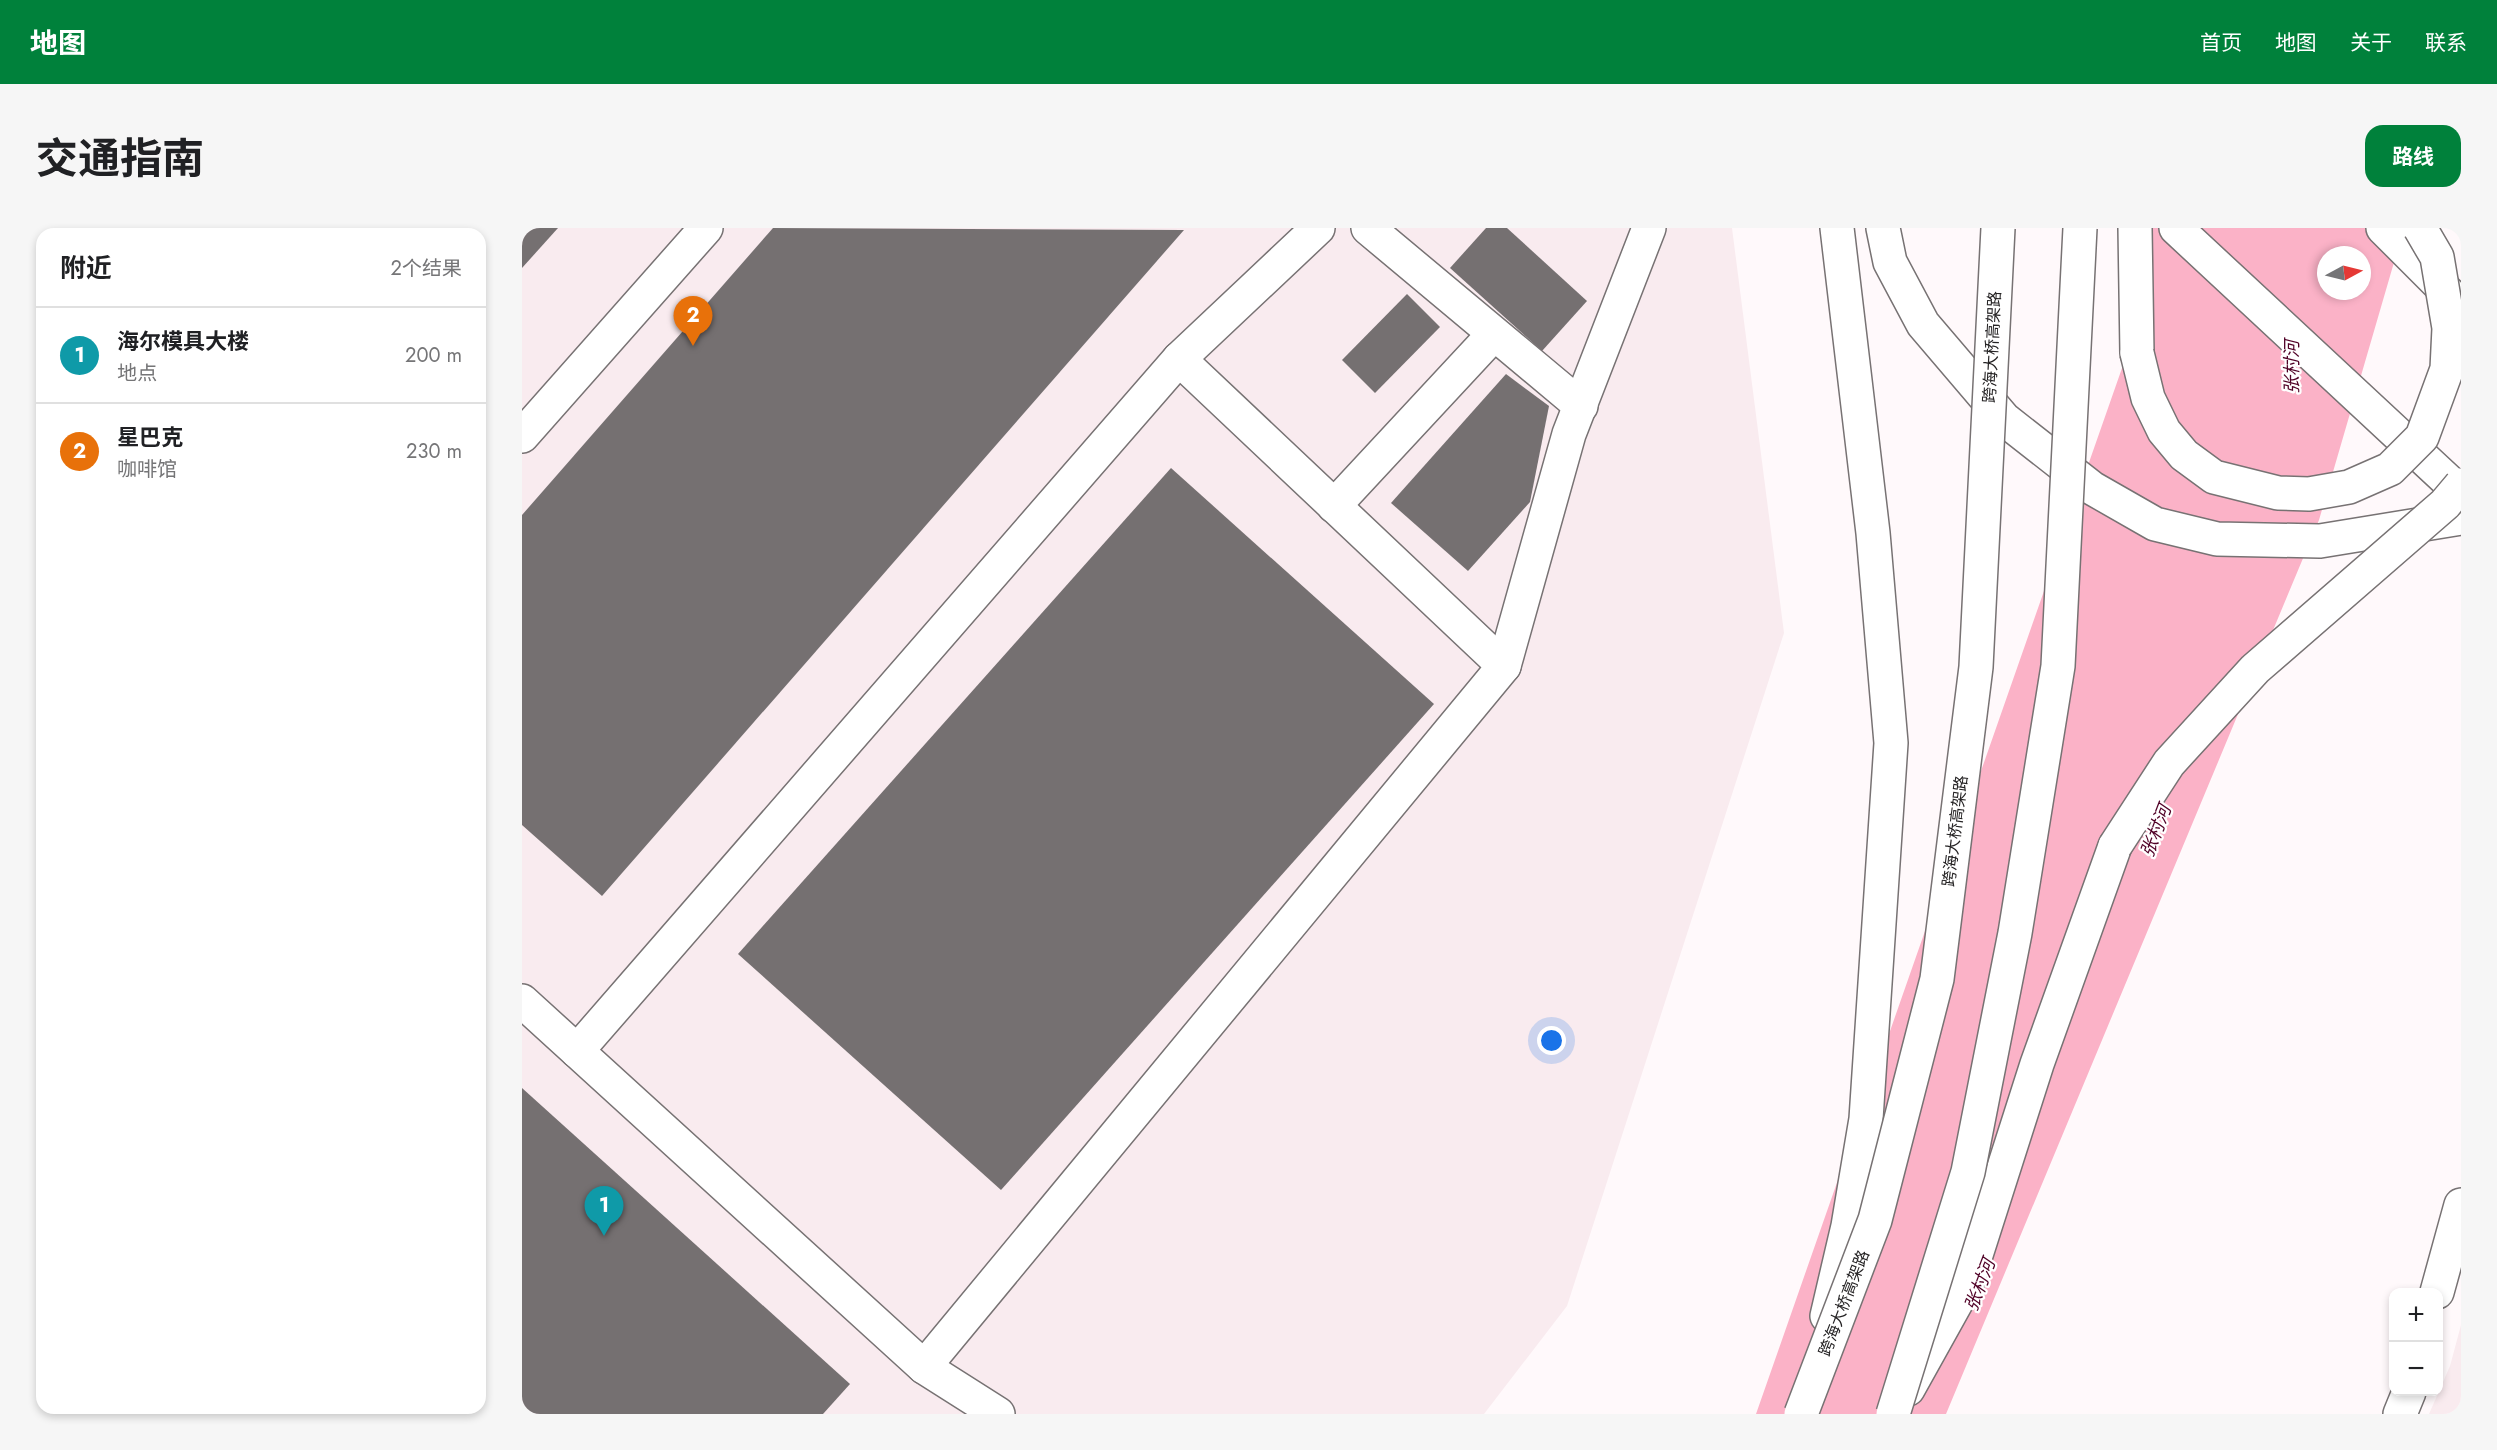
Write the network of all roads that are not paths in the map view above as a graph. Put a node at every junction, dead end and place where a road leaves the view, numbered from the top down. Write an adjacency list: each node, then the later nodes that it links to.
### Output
1 (705, 228): 17 (main road)
2 (1318, 228): 15 (main road)
3 (1368, 228): 14 (main road)
4 (1649, 228): 16 (main road)
5 (1837, 228): 28 (main road, bridge)
6 (1883, 228): 20 (main road, bridge)
7 (1998, 228): 28 (main road, 跨海大桥高架路, bridge)
8 (2080, 228): 31 (main road, bridge)
9 (2135, 228): 12 (main road, bridge)
10 (2176, 228): 18 (main road)
11 (2383, 228): 13 (main road, bridge)
12 (2420, 228)
13 (2461, 307)
14 (1493, 335): 16 (main road); 19 (main road)
15 (1179, 359): 19 (main road); 23 (main road)
16 (1581, 406): 21 (main road)
17 (522, 436)
18 (2456, 486): 31 (main road, bridge)
19 (1334, 506): 21 (main road)
20 (2461, 518)
21 (1504, 666): 26 (main road)
22 (522, 1001): 23 (main road)
23 (577, 1051): 26 (main road)
24 (2461, 1205): 25 (main road)
25 (2438, 1288)
26 (924, 1367): 29 (main road); 30 (main road)
27 (2407, 1396): 32 (main road)
28 (1804, 1407)
29 (955, 1414)
30 (998, 1414)
31 (1894, 1414)
32 (2400, 1414)

